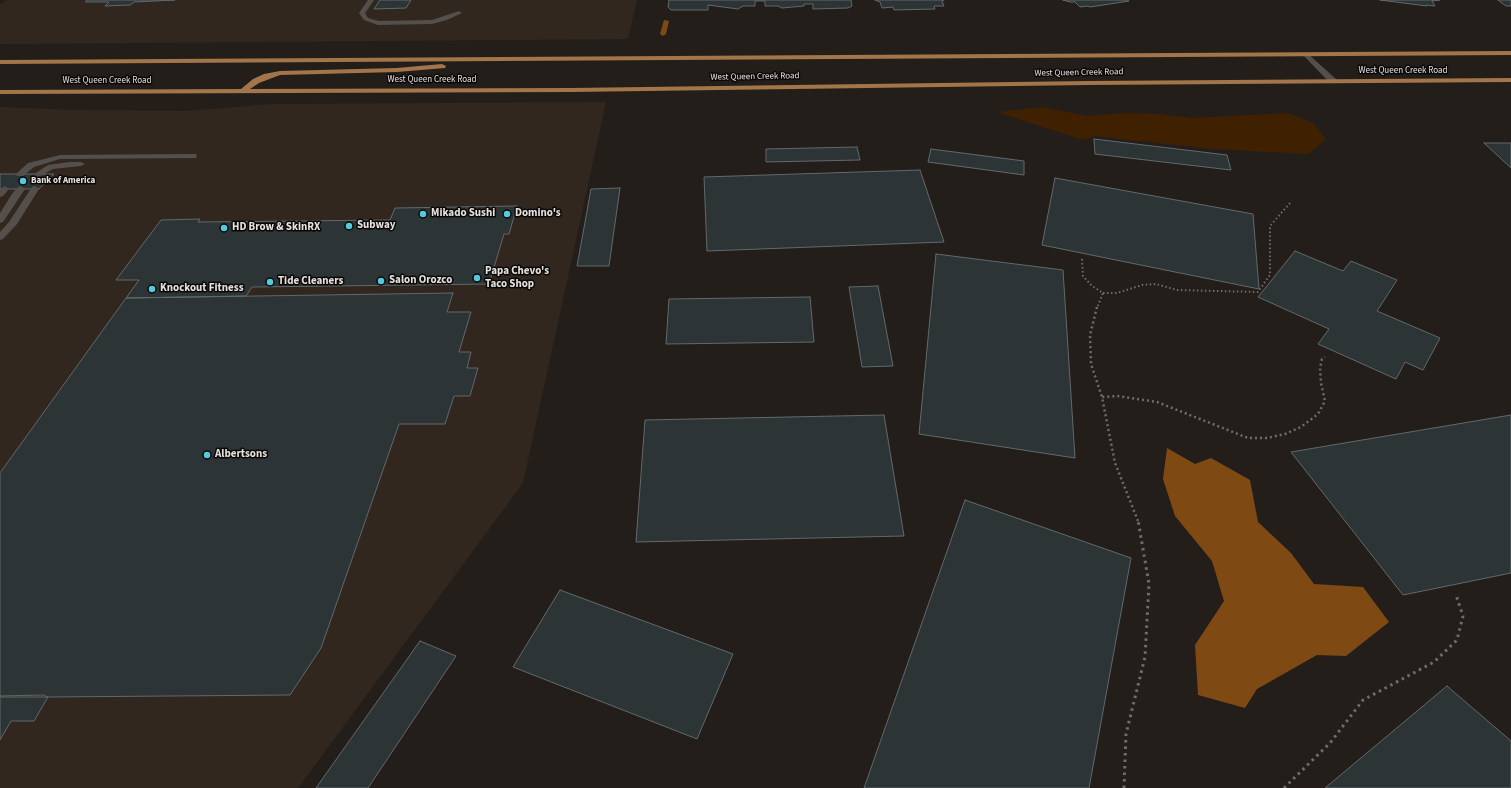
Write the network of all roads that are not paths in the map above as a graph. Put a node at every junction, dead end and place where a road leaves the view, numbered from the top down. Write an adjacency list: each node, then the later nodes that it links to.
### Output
1 (371, 0): 2 (lane)
2 (459, 13)
3 (1511, 53): 4 (main road, West Queen Creek Road)
4 (1305, 54): 5 (main road, West Queen Creek Road); 8 (lane)
5 (517, 59): 6 (main road, West Queen Creek Road); 9 (main road)
6 (0, 62)
7 (1511, 80): 8 (main road, West Queen Creek Road)
8 (1333, 81): 9 (main road, West Queen Creek Road)
9 (243, 91): 10 (main road, West Queen Creek Road)
10 (0, 92)
11 (69, 164): 12 (lane); 13 (lane); 14 (lane)
12 (20, 174)
13 (38, 174)
14 (50, 174)
15 (21, 189): 17 (lane)
16 (35, 189): 18 (lane)
17 (0, 220)
18 (0, 237)

